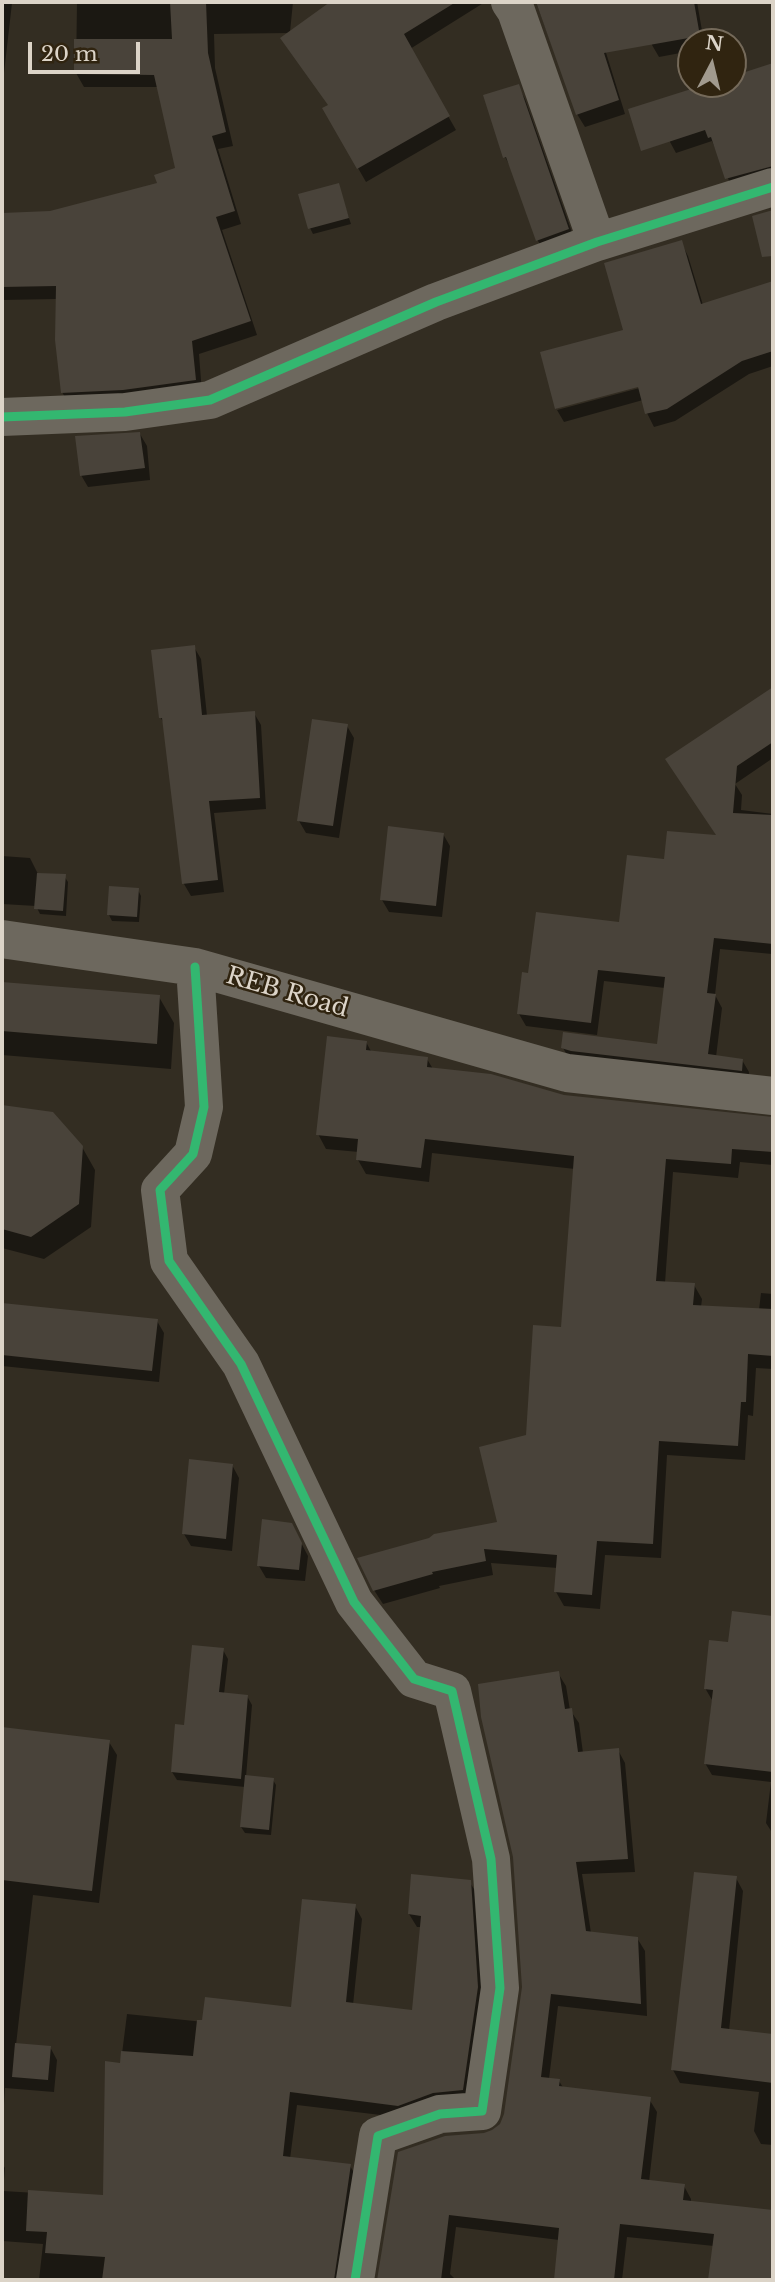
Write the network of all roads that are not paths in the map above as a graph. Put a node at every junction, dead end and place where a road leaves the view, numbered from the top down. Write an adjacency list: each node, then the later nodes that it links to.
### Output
1 (510, 2): 3 (street)
2 (773, 187): 3 (street)
3 (597, 242): 4 (street)
4 (2, 417)
5 (2, 939): 6 (street, REB Road)
6 (195, 967): 7 (street, REB Road); 8 (street)
7 (773, 1096)
8 (355, 2280)

